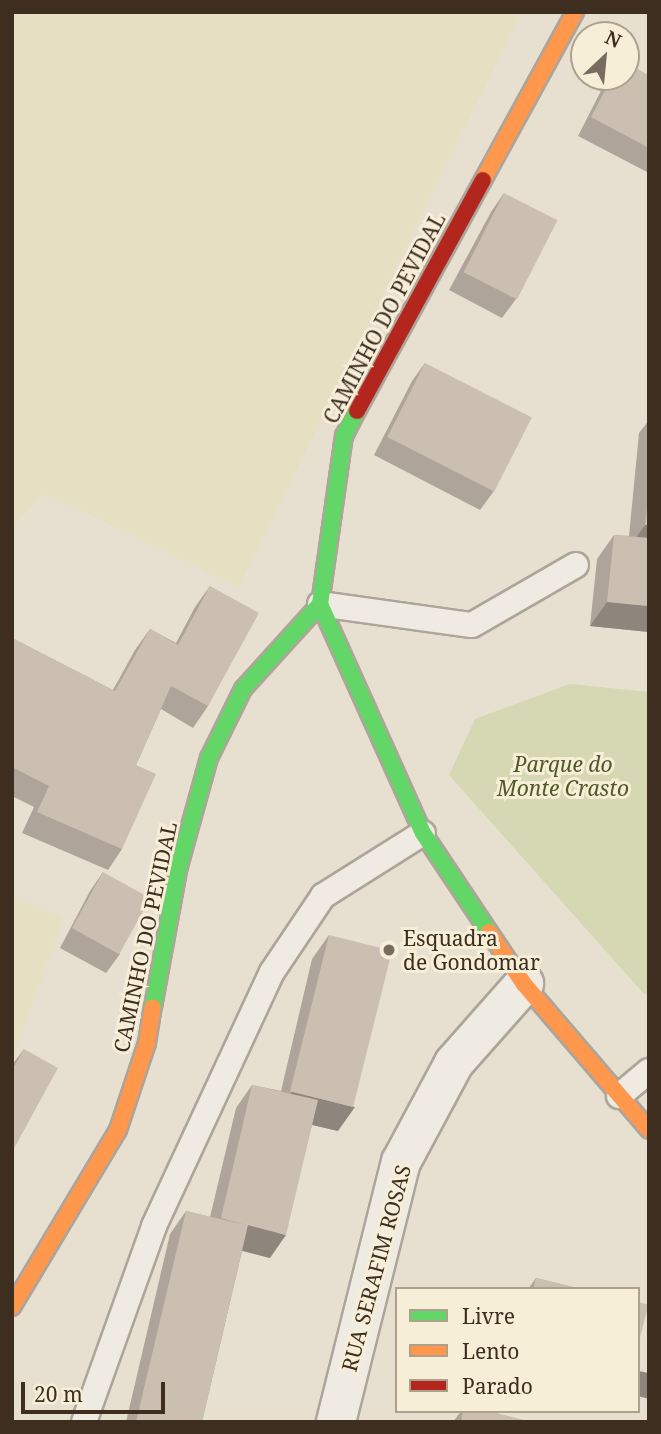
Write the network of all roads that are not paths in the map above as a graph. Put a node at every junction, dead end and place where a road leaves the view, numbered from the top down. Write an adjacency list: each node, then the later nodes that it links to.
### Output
1 (575, 12): 3 (street, CAMINHO DO PEVIDAL)
2 (576, 565): 3 (lane)
3 (320, 604): 4 (street); 9 (street, CAMINHO DO PEVIDAL)
4 (423, 834): 5 (street); 10 (lane)
5 (524, 984): 7 (street); 11 (street, RUA SERAFIM ROSAS)
6 (649, 1071): 7 (lane)
7 (619, 1096): 8 (street)
8 (649, 1130)
9 (12, 1307)
10 (83, 1422)
11 (336, 1422)

